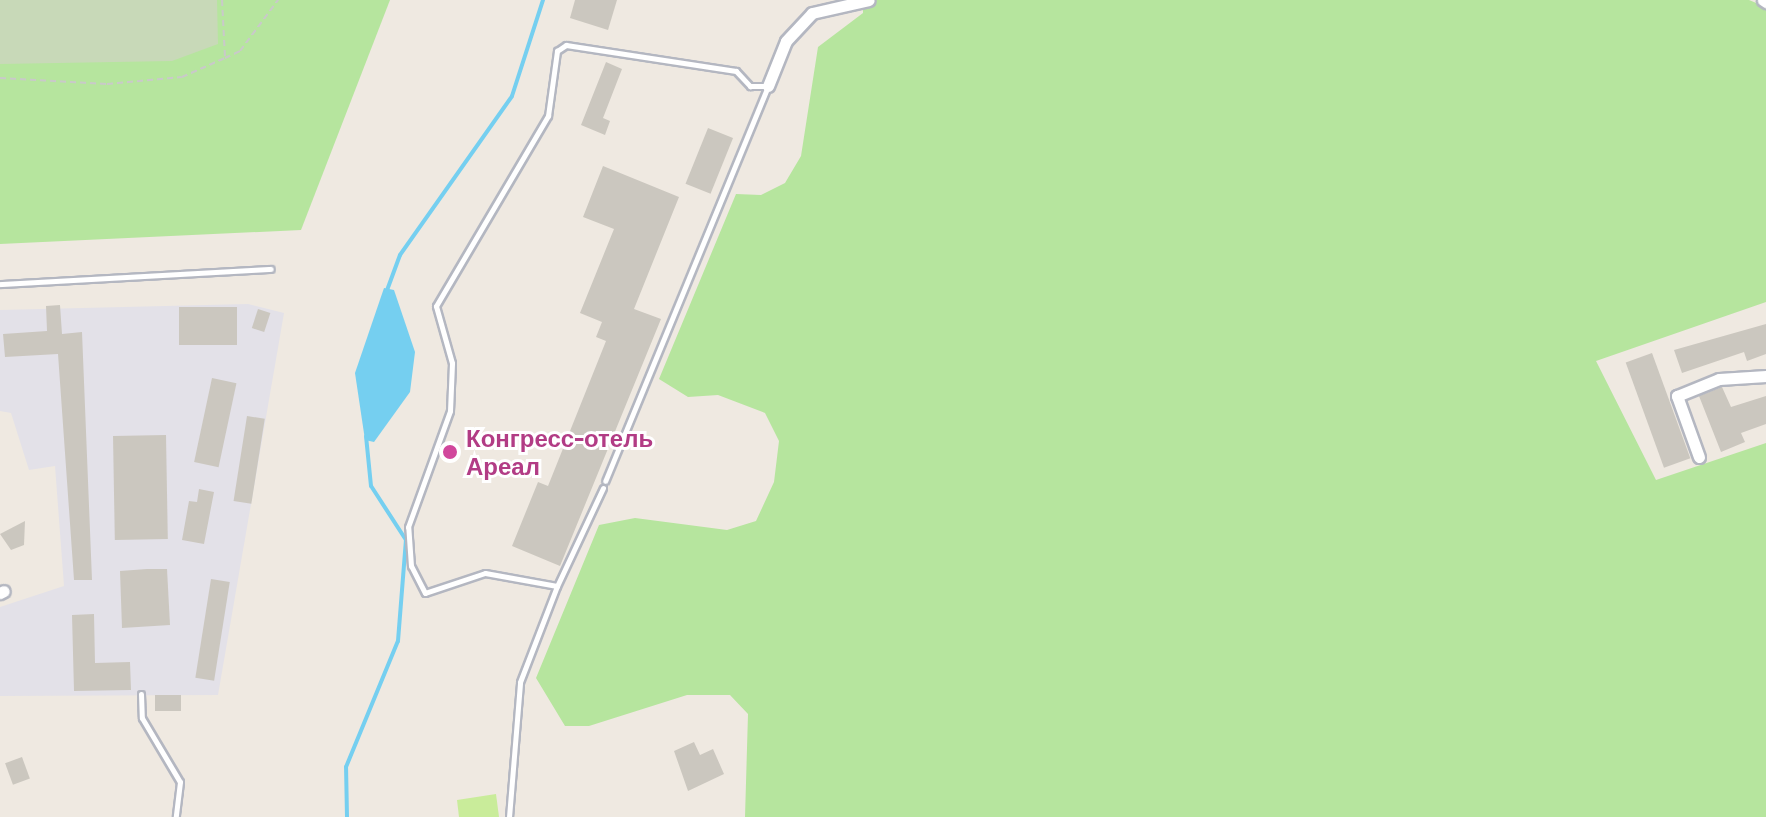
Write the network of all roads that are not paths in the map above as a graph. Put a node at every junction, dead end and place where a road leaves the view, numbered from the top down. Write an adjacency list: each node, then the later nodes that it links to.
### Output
1 (869, 0): 2 (street)
2 (768, 86): 7 (lane); 7 (lane)
3 (271, 269): 4 (lane)
4 (0, 284)
5 (1766, 376): 6 (street)
6 (1699, 457)
7 (557, 586): 10 (lane)
8 (141, 694): 9 (lane)
9 (176, 817)
10 (509, 817)

